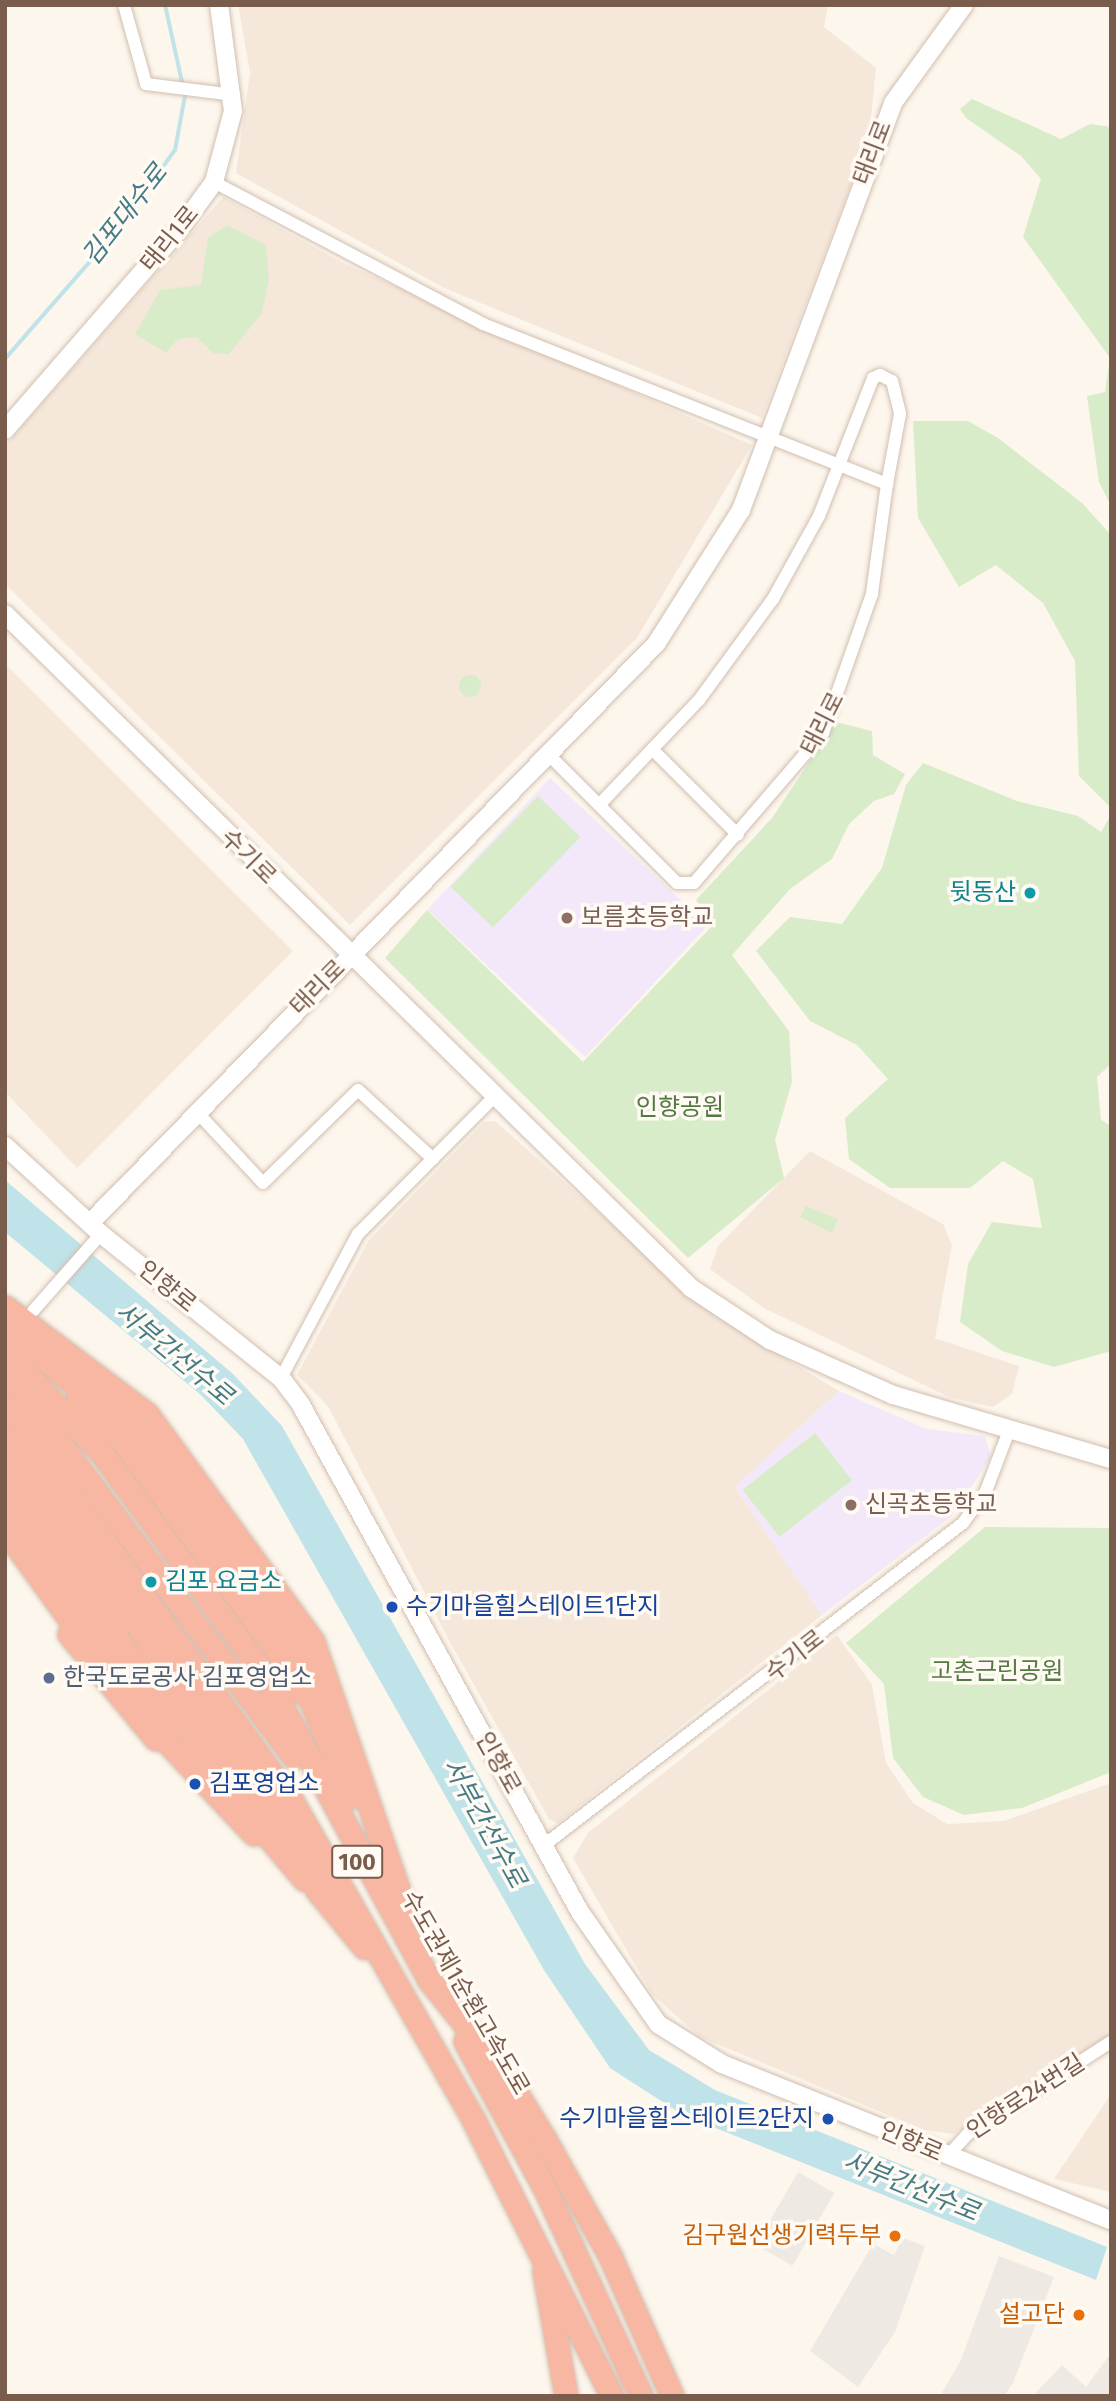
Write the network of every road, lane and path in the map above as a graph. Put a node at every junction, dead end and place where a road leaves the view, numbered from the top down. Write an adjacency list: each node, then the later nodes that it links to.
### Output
1 (124, 5): 4 (street)
2 (219, 5): 4 (street, 태리1로)
3 (964, 5): 7 (street, 태리로)
4 (226, 94): 5 (street, 태리1로)
5 (214, 182): 6 (street, 태리1로); 7 (street)
6 (5, 430)
7 (773, 437): 8 (street); 12 (street, 태리로)
8 (842, 464): 9 (street); 9 (street, 태리로); 11 (street, 태리로)
9 (887, 484): 14 (street, 태리로)
10 (5, 614): 15 (street, 수기로)
11 (653, 750): 13 (street, 태리로); 14 (street)
12 (549, 755): 13 (street, 태리로); 15 (street, 태리로)
13 (600, 804): 14 (street, 태리로)
14 (738, 835)
15 (349, 957): 16 (street, 수기로); 17 (street, 태리로)
16 (494, 1097): 19 (street); 33 (street, 수기로)
17 (196, 1111): 19 (street); 20 (street, 태리로)
18 (5, 1146): 20 (street, 인향로)
19 (433, 1159): 31 (street)
20 (94, 1234): 22 (street); 31 (street, 인향로)
21 (5, 1307): 44 (highway)
22 (33, 1311)
23 (5, 1312): 44 (highway)
24 (5, 1318): 44 (highway)
25 (5, 1324): 44 (highway)
26 (5, 1331): 44 (highway)
27 (5, 1337): 44 (highway)
28 (5, 1344): 44 (highway)
29 (5, 1351): 44 (highway)
30 (5, 1370): 44 (highway, 수도권제1순환고속도로 / 100)
31 (281, 1378): 43 (street, 인향로)
32 (5, 1405): 45 (highway, 100)
33 (1008, 1433): 36 (street, 수기로); 43 (street, 수기로)
34 (5, 1442): 45 (highway)
35 (5, 1453): 45 (highway)
36 (1111, 1459)
37 (5, 1467): 45 (highway)
38 (5, 1481): 45 (highway)
39 (5, 1495): 45 (highway)
40 (5, 1511): 45 (highway)
41 (5, 1530): 45 (highway)
42 (5, 1547): 45 (highway)
43 (543, 1846): 47 (street, 인향로)
44 (430, 1981): 51 (highway); 55 (highway, 수도권제1순환고속도로 / 100)
45 (406, 1998): 49 (highway, 100)
46 (1111, 2042): 47 (street, 인향로24번길)
47 (947, 2157): 48 (street, 인향로)
48 (1111, 2220)
49 (539, 2244): 50 (highway, 100); 52 (highway)
50 (573, 2314): 53 (highway); 54 (highway, 100)
51 (671, 2389)
52 (566, 2396)
53 (603, 2396)
54 (611, 2396)
55 (641, 2396)

